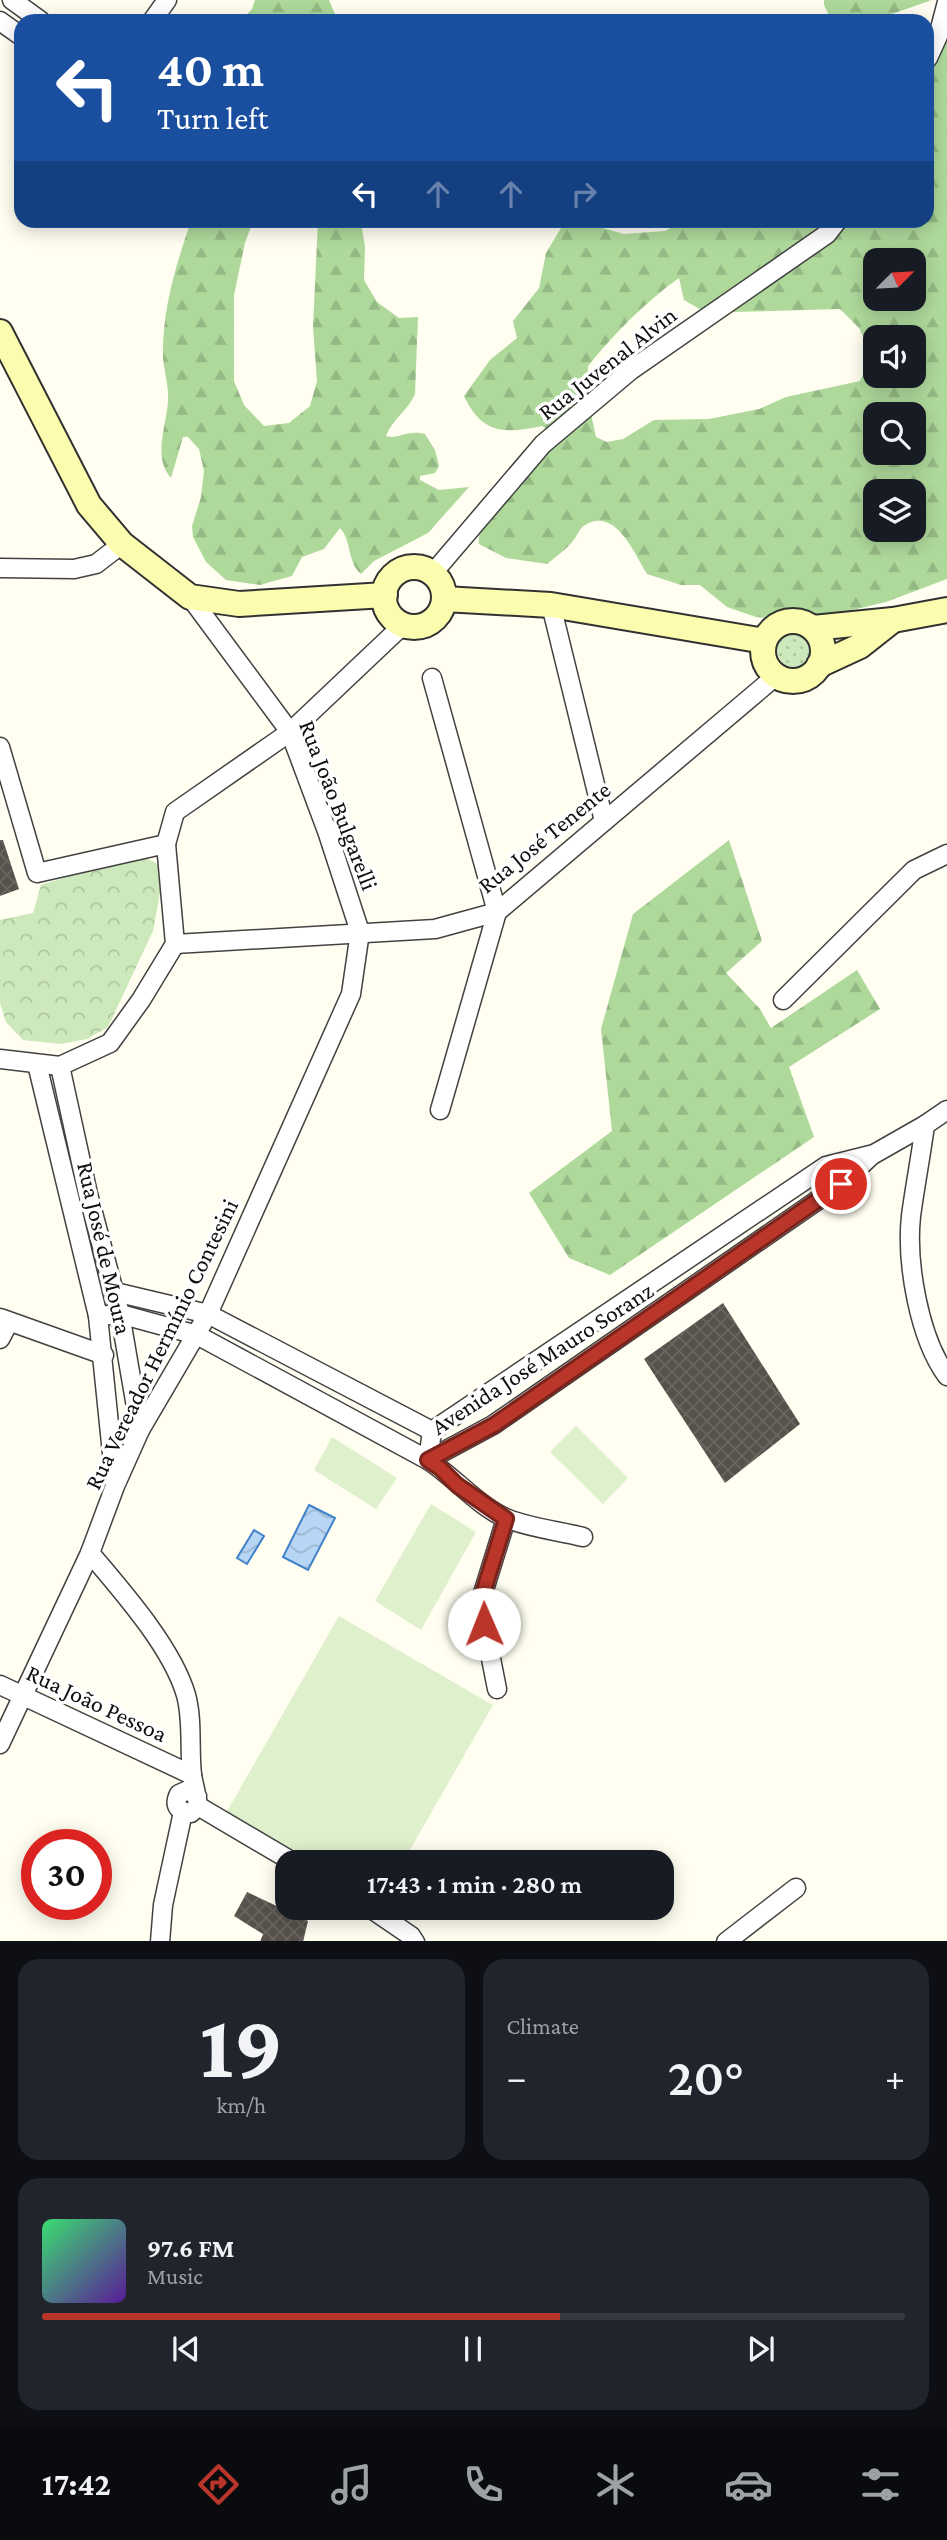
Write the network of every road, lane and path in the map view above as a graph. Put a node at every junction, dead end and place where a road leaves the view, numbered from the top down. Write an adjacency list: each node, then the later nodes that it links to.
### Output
1 (12, 0): 3 (street)
2 (947, 2): 4 (street)
3 (31, 14)
4 (934, 43)
5 (832, 228): 9 (street, Rua Juvenal Alvin)
6 (0, 332): 7 (main road)
7 (122, 544): 8 (street); 11 (main road)
8 (0, 568)
9 (433, 573): 10 (main road); 12 (main road)
10 (385, 595): 11 (main road); 16 (main road)
11 (190, 597): 22 (street, Rua João Bulgarelli)
12 (444, 598): 13 (main road); 16 (main road)
13 (551, 606): 18 (main road); 25 (street)
14 (947, 610): 15 (main road)
15 (893, 620): 17 (main road); 19 (main road)
16 (403, 625): 22 (street)
17 (813, 628): 18 (main road); 19 (main road)
18 (764, 641): 20 (main road)
19 (820, 665): 20 (main road)
20 (776, 676): 25 (street, Rua José Tenente)
21 (432, 678): 28 (street)
22 (290, 732): 26 (street); 29 (street, Rua João Bulgarelli)
23 (0, 747): 24 (street)
24 (4, 777): 26 (street)
25 (604, 821): 28 (street, Rua José Tenente)
26 (166, 844): 30 (street)
27 (947, 855): 31 (street)
28 (496, 912): 29 (street, Rua José Tenente); 35 (street)
29 (360, 932): 30 (street, Rua José Tenente); 43 (street, Rua Vereador Hermínio Contesini)
30 (175, 943): 34 (street)
31 (783, 1000)
32 (0, 1059): 33 (street)
33 (37, 1064): 34 (street); 40 (street, Rua José de Moura)
34 (60, 1066): 39 (street, Rua José de Moura)
35 (440, 1110)
36 (947, 1110): 37 (street, Avenida José Mauro Soranz)
37 (925, 1125): 38 (street, Avenida José Mauro Soranz); 49 (street)
38 (874, 1154): 51 (street, Avenida José Mauro Soranz); 52 (street, Avenida José Mauro Soranz)
39 (88, 1194): 40 (street); 41 (street, Rua José de Moura)
40 (68, 1197): 44 (street, Rua José de Moura)
41 (115, 1293): 42 (street, Rua José de Moura); 43 (street, Avenida José Mauro Soranz)
42 (120, 1314): 44 (street, Avenida José Mauro Soranz); 46 (street, Avenida José Mauro Soranz); 50 (street, Rua José de Moura)
43 (208, 1314): 46 (street, Rua Vereador Hermínio Contesini); 51 (street, Avenida José Mauro Soranz)
44 (98, 1316): 48 (street, Rua José de Moura)
45 (5, 1320): 47 (street); 48 (street)
46 (197, 1335): 50 (street, Rua Vereador Hermínio Contesini); 52 (street, Avenida José Mauro Soranz)
47 (0, 1339)
48 (104, 1356): 53 (street, Rua José de Moura)
49 (947, 1376)
50 (140, 1430): 53 (street, Rua Vereador Hermínio Contesini)
51 (432, 1431): 52 (street)
52 (428, 1460): 54 (street)
53 (115, 1486): 56 (street, Rua Vereador Hermínio Contesini)
54 (506, 1519): 55 (street); 58 (street)
55 (583, 1536)
56 (90, 1553): 59 (street, Rua Vereador Hermínio Contesini); 62 (street)
57 (0, 1685): 59 (street, Rua João Pessoa)
58 (498, 1689)
59 (22, 1695): 60 (street, Rua Vereador Hermínio Contesini); 61 (street, Rua João Pessoa)
60 (0, 1744)
61 (173, 1766): 62 (street, Rua João Pessoa); 63 (street, Rua João Pessoa)
62 (192, 1775): 63 (street)
63 (193, 1805): 64 (street); 67 (street)
64 (275, 1852)
65 (796, 1888): 69 (street)
66 (388, 1920): 68 (street)
67 (160, 1941)
68 (415, 1941)
69 (726, 1941)

